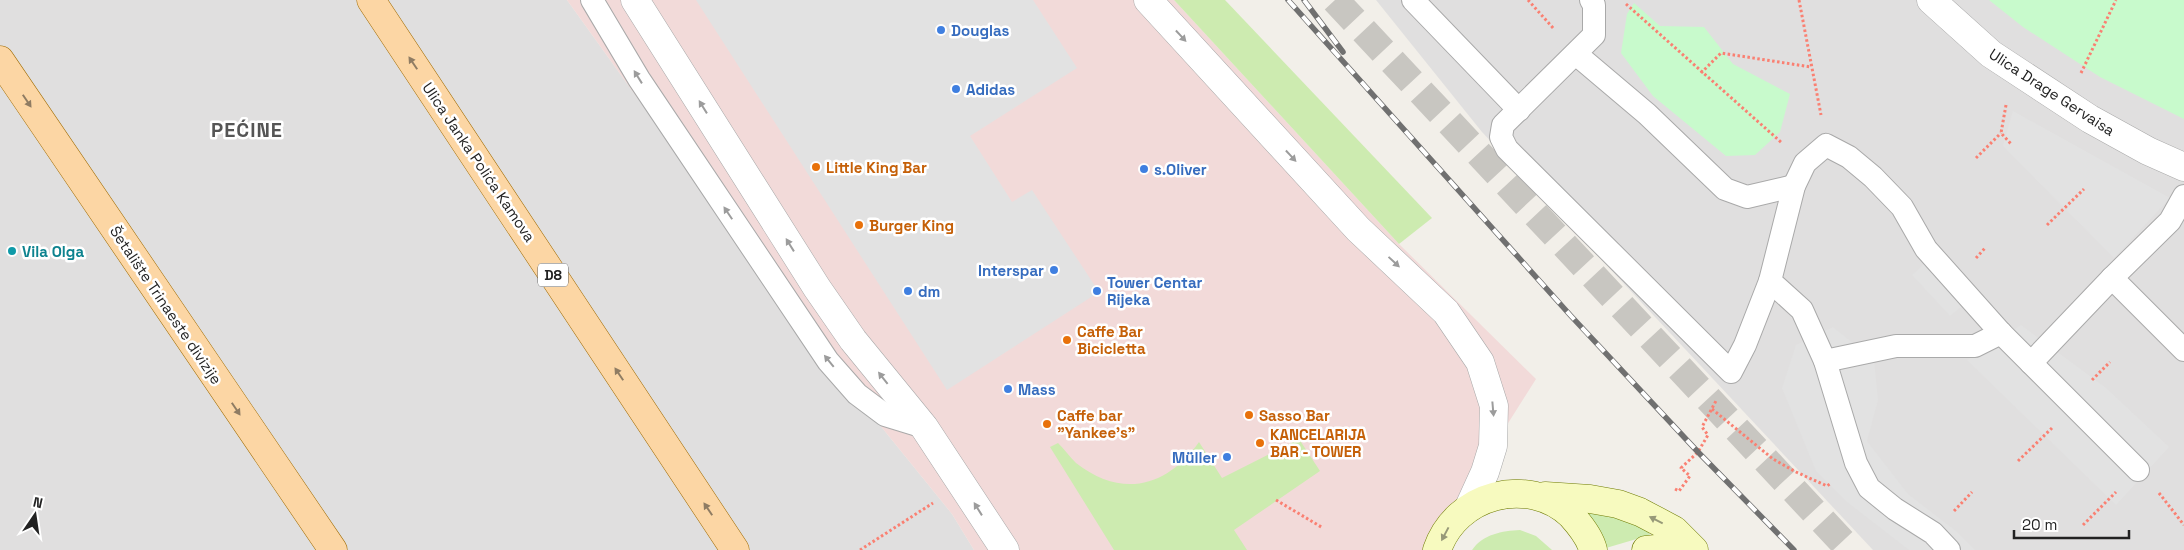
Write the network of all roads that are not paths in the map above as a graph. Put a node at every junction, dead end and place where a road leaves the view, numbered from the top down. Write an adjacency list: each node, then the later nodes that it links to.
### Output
1 (371, 0): 25 (main road, Ulica Janka Polića Kamova / D8, one-way to 1)
2 (592, 0): 20 (lane, one-way to 2)
3 (635, 0): 20 (street, one-way to 3)
4 (1148, 0): 23 (street, one-way to 23)
5 (1412, 0): 10 (lane)
6 (1591, 0): 8 (lane)
7 (1931, 0): 11 (street, Ulica Drage Gervaisa)
8 (1576, 54): 10 (lane); 12 (lane)
9 (0, 60): 24 (main road, Šetalište Trinaeste divizije, one-way to 24)
10 (1518, 110): 15 (lane)
11 (2184, 167)
12 (1794, 186): 15 (lane); 16 (lane)
13 (2184, 196): 14 (lane)
14 (2112, 278): 17 (lane); 19 (lane)
15 (1770, 281): 18 (lane)
16 (2001, 333): 18 (lane); 19 (lane)
17 (2184, 350)
18 (1825, 362): 32 (lane)
19 (2031, 363): 21 (lane)
20 (924, 428): 26 (street, one-way to 20)
21 (2138, 470)
22 (1539, 496): 23 (main road); 28 (main road); 31 (main road, one-way to 22)
23 (1469, 507): 27 (main road, one-way to 27)
24 (332, 550)
25 (735, 550)
26 (1005, 550)
27 (1437, 550)
28 (1593, 550)
29 (1646, 550): 30 (main road)
30 (1678, 550)
31 (1694, 550)
32 (1949, 550)

